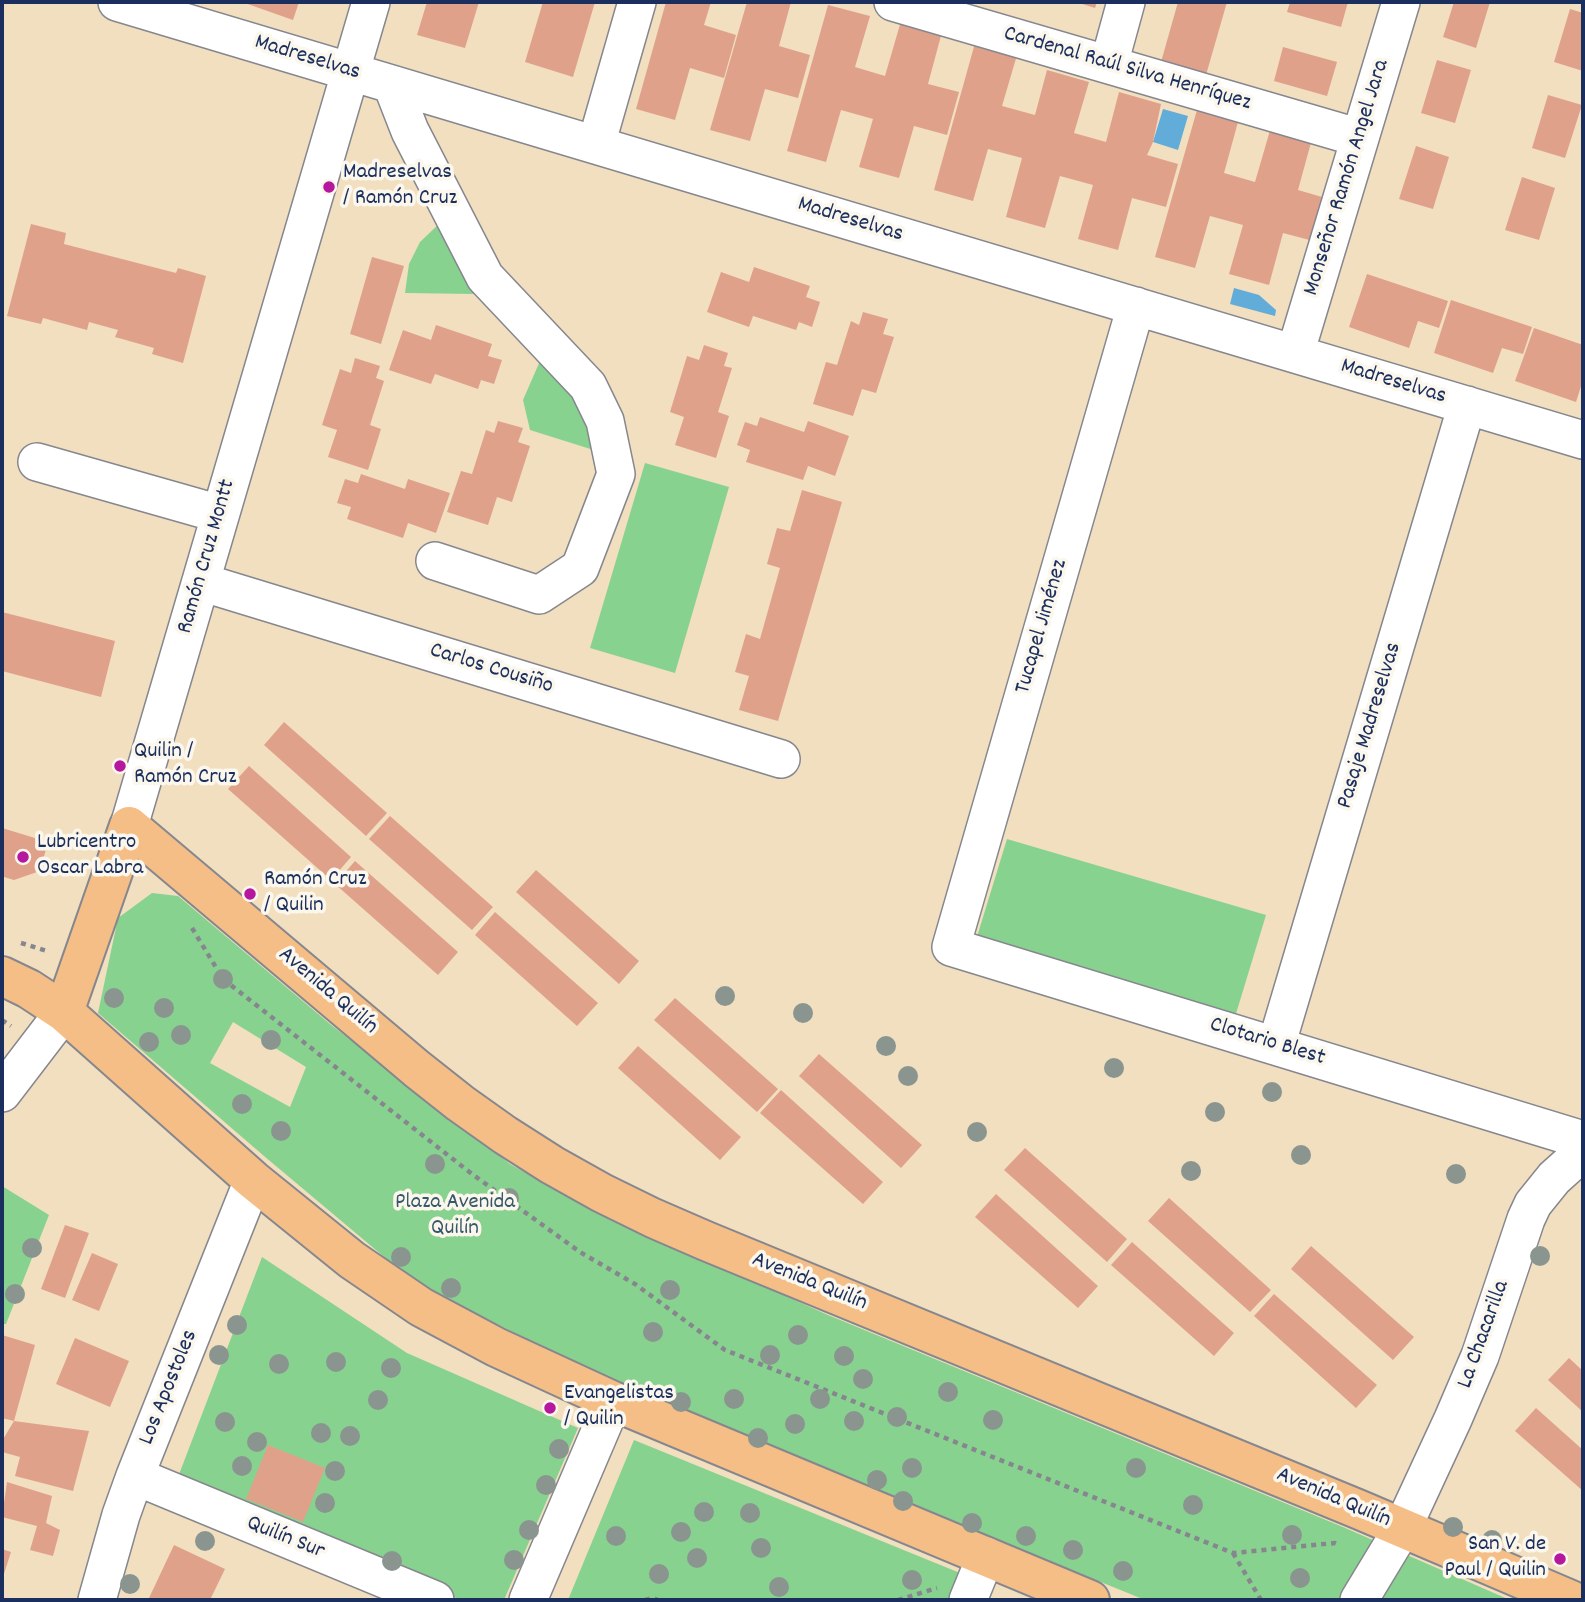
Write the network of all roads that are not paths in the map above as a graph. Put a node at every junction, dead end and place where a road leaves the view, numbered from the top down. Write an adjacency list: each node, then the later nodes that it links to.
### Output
1 (117, 2): 8 (street, Madreselvas)
2 (371, 2): 8 (street, Ramón Cruz Montt)
3 (637, 2): 11 (street)
4 (893, 2): 7 (street, Cardenal Raúl Silva Henríquez)
5 (1126, 2): 7 (street)
6 (1401, 2): 10 (street, Monseñor Ramón Angel Jara)
7 (1109, 64): 10 (street, Cardenal Raúl Silva Henríquez)
8 (351, 71): 9 (street, Madreselvas); 17 (street, Ramón Cruz Montt)
9 (392, 85): 11 (street, Madreselvas); 18 (street)
10 (1360, 138): 13 (street, Monseñor Ramón Angel Jara)
11 (596, 145): 12 (street, Madreselvas)
12 (1136, 306): 13 (street, Madreselvas); 22 (street, Tucapel Jiménez)
13 (1295, 354): 14 (street, Madreselvas)
14 (1467, 405): 15 (street, Madreselvas); 25 (street, Pasaje Madreselvas)
15 (1583, 440)
16 (37, 462): 17 (street)
17 (220, 514): 19 (street, Ramón Cruz Montt)
18 (435, 561)
19 (201, 582): 20 (street, Carlos Cousiño); 21 (street, Ramón Cruz Montt)
20 (781, 759)
21 (129, 826): 24 (main road, Ramón Cruz Montt); 32 (main road, Avenida Quilín)
22 (951, 947): 25 (street, Clotario Blest)
23 (2, 976): 24 (main road)
24 (64, 1013): 26 (street, Ramón Cruz Montt); 29 (main road)
25 (1276, 1046): 27 (street, Clotario Blest)
26 (2, 1093)
27 (1583, 1140)
28 (1583, 1152): 32 (street, La Chacarilla)
29 (253, 1180): 30 (main road); 31 (street, Los Apostoles)
30 (613, 1401): 33 (main road); 37 (street)
31 (135, 1476): 35 (street, Los Apostoles); 36 (street, Quilín Sur)
32 (1402, 1529): 39 (street, La Chacarilla); 40 (main road, Avenida Quilín)
33 (986, 1556): 34 (street); 38 (main road)
34 (957, 1593)
35 (97, 1600)
36 (435, 1600)
37 (528, 1600)
38 (1090, 1600)
39 (1359, 1600)
40 (1571, 1600)

